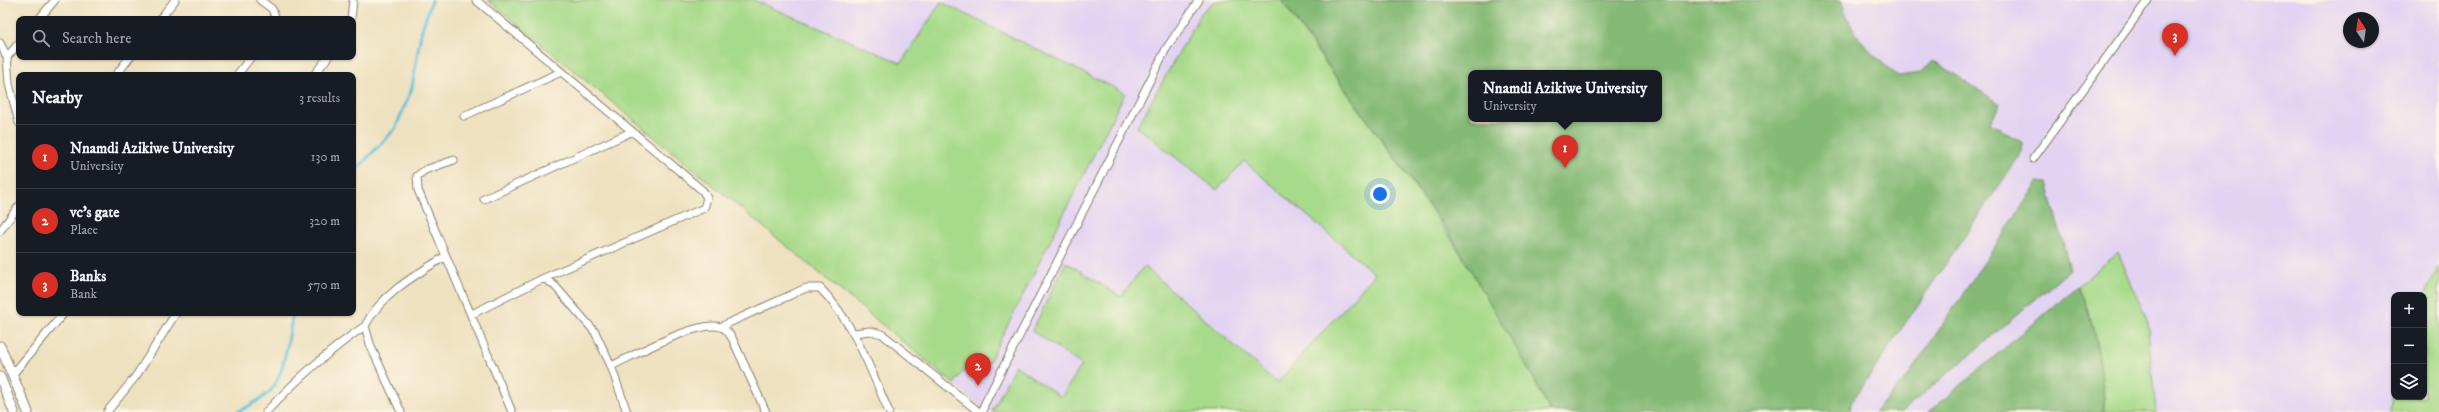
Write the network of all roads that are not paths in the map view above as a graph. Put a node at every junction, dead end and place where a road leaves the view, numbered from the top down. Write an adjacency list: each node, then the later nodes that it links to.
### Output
1 (54, 0): 8 (street)
2 (175, 0): 9 (street)
3 (260, 0): 10 (street)
4 (353, 0): 11 (street)
5 (476, 0): 21 (street)
6 (1198, 0): 52 (street)
7 (2148, 0): 25 (street)
8 (41, 16)
9 (162, 16)
10 (275, 16)
11 (350, 16)
12 (0, 43): 14 (street)
13 (16, 46): 14 (street)
14 (7, 57): 22 (street)
15 (128, 60): 18 (street)
16 (249, 60): 19 (street)
17 (326, 60): 20 (street)
18 (118, 72)
19 (239, 72)
20 (316, 72)
21 (561, 72): 23 (street); 24 (street)
22 (16, 111)
23 (464, 116)
24 (631, 132): 27 (street); 31 (street)
25 (2033, 159)
26 (454, 160): 30 (street)
27 (484, 199)
28 (16, 210): 29 (street)
29 (0, 231)
30 (446, 256): 32 (street); 35 (street)
31 (544, 278): 32 (street); 39 (street)
32 (472, 314): 47 (street)
33 (61, 316): 40 (street)
34 (174, 316): 44 (street)
35 (365, 326): 45 (street); 46 (street)
36 (720, 327): 37 (street); 39 (street); 49 (street)
37 (854, 333): 50 (street); 51 (street)
38 (0, 346): 40 (street)
39 (611, 366): 48 (street)
40 (12, 375): 43 (street)
41 (0, 376): 42 (street)
42 (14, 412)
43 (28, 412)
44 (107, 412)
45 (266, 412)
46 (401, 412)
47 (512, 412)
48 (627, 412)
49 (766, 412)
50 (889, 412)
51 (979, 412)
52 (983, 412)

